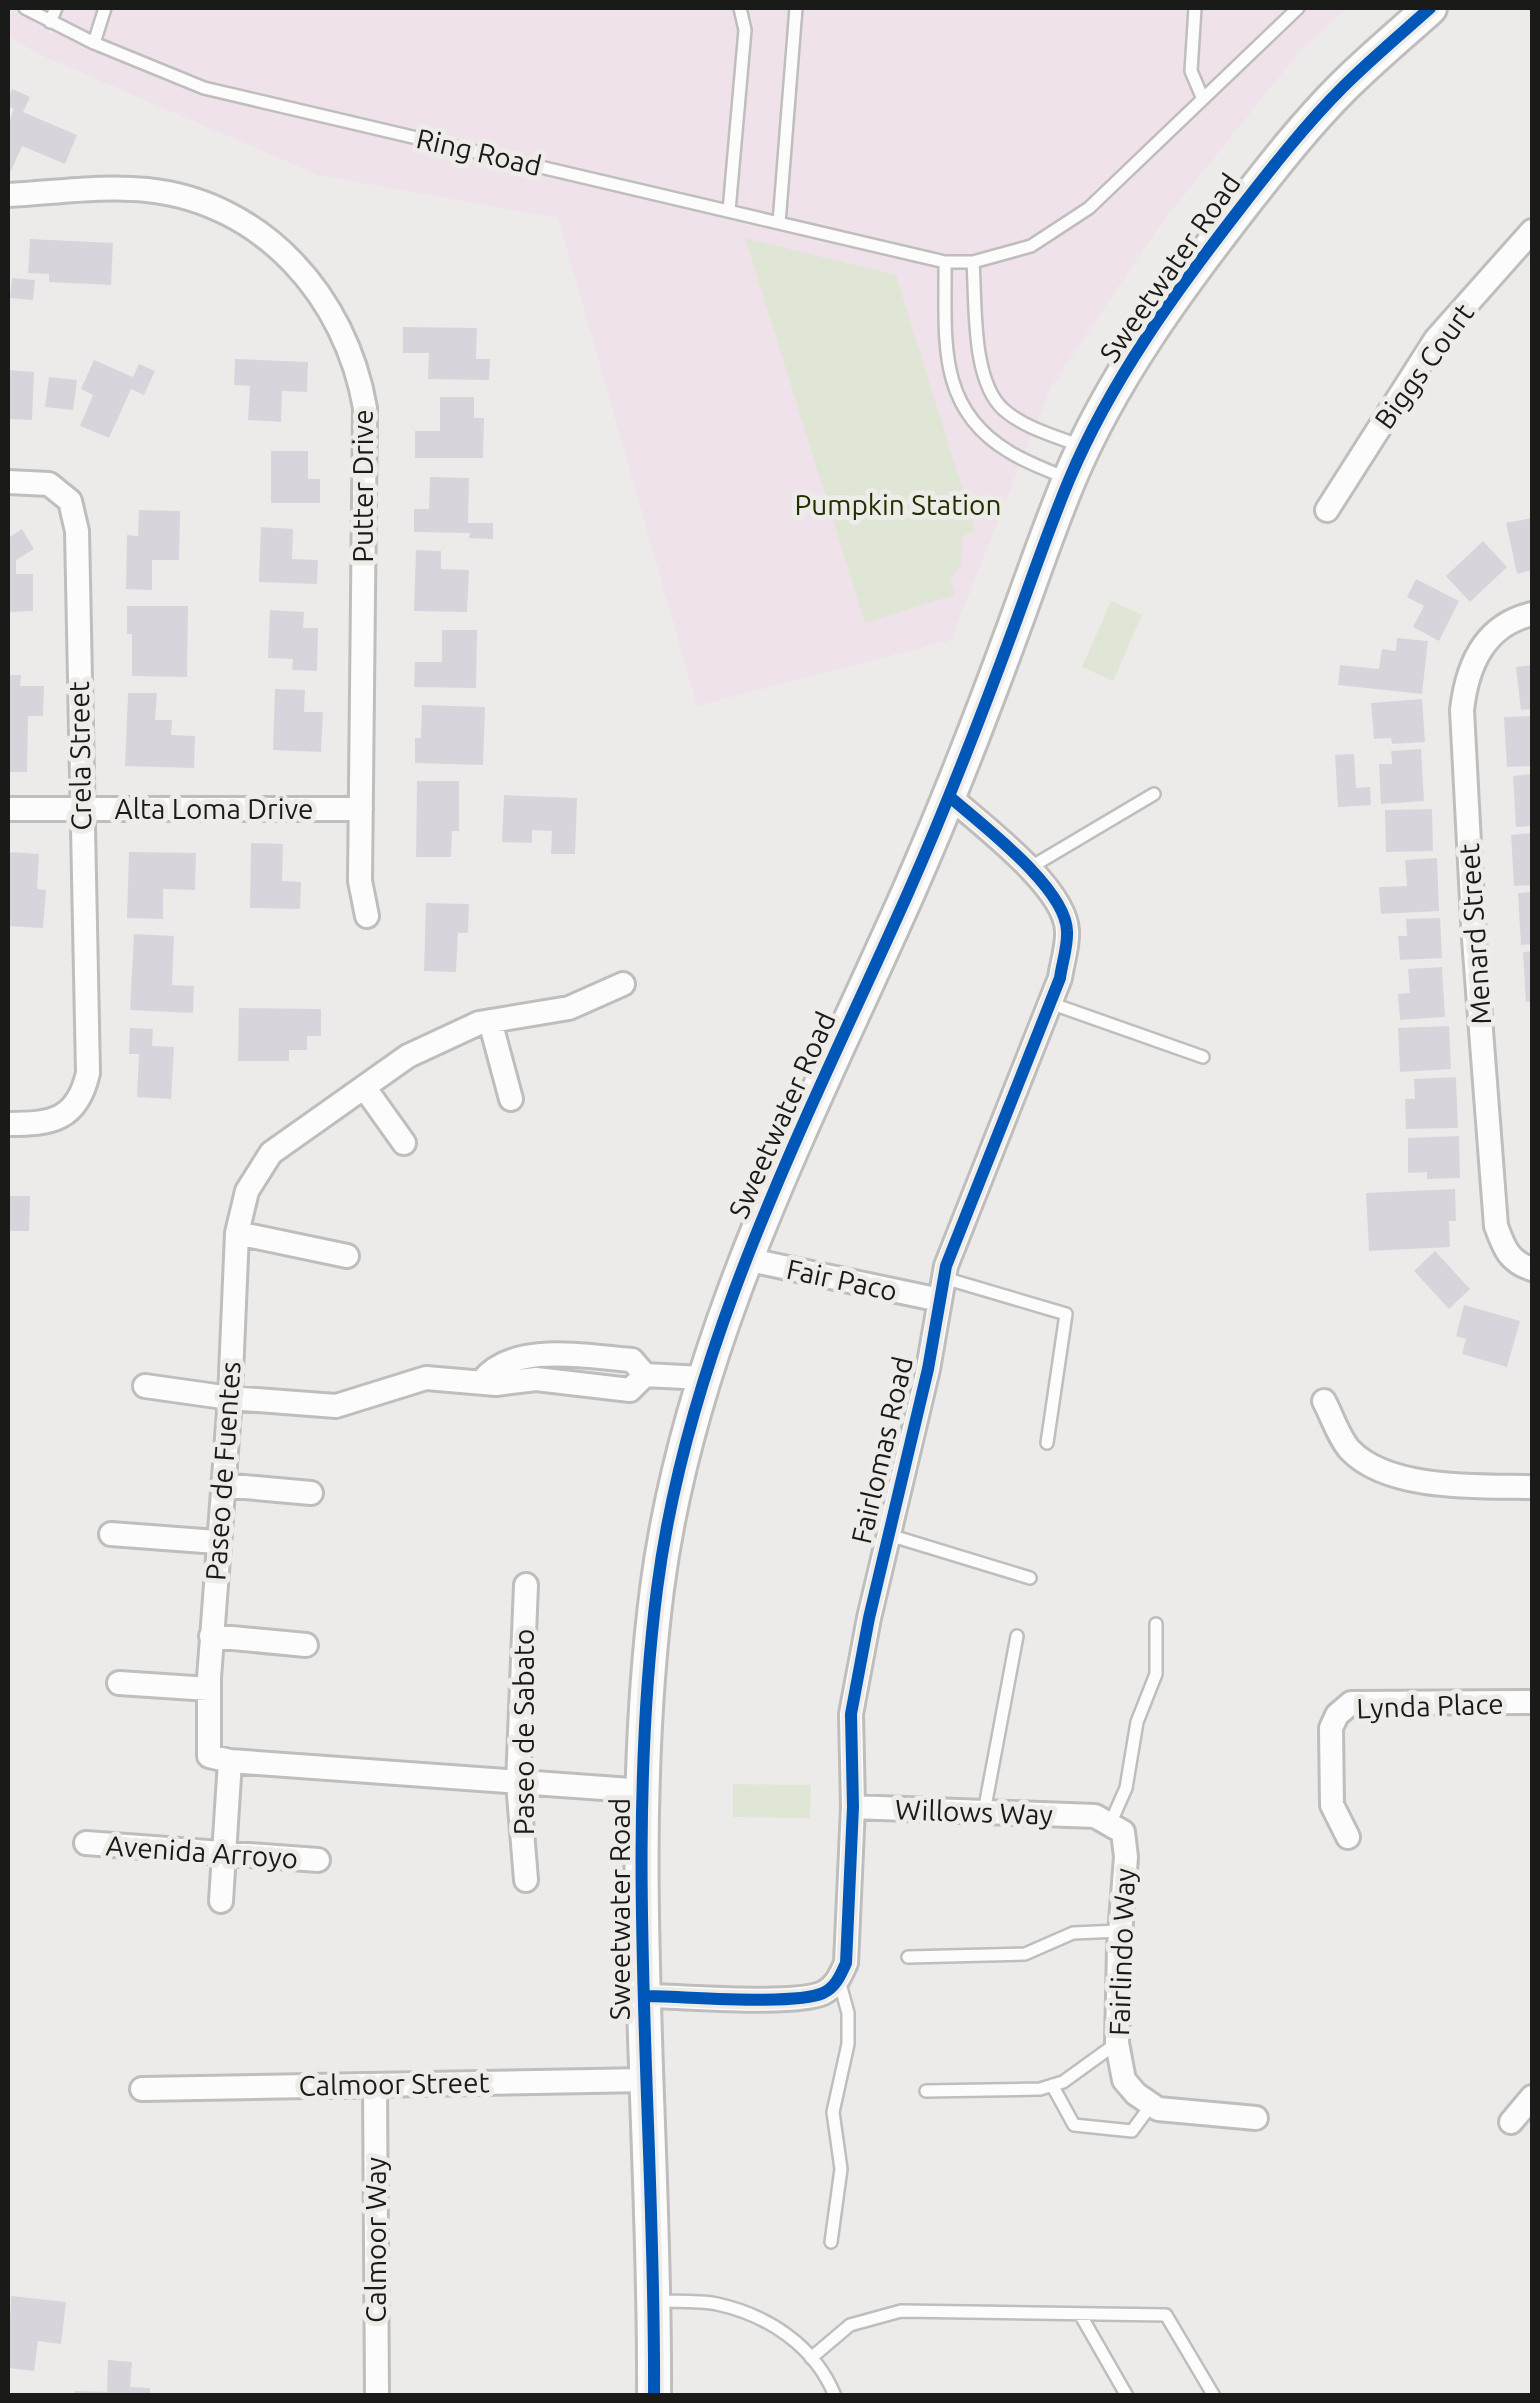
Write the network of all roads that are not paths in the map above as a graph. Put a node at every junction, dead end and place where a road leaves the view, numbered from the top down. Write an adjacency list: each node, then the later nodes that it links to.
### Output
1 (26, 8): 9 (lane, Ring Road)
2 (56, 8): 9 (lane)
3 (105, 8): 10 (lane)
4 (740, 8): 13 (lane)
5 (796, 8): 14 (lane)
6 (1194, 8): 11 (lane)
7 (1298, 8): 11 (lane, Ring Road)
8 (1430, 8): 18 (main road, Sweetwater Road)
9 (50, 22): 10 (lane, Ring Road)
10 (94, 43): 13 (lane, Ring Road)
11 (1203, 99): 17 (lane, Ring Road)
12 (8, 195): 26 (street, Putter Drive)
13 (729, 211): 14 (lane, Ring Road)
14 (779, 223): 16 (lane, Ring Road)
15 (1532, 231): 21 (street, Biggs Court)
16 (945, 262): 17 (lane, Ring Road); 19 (lane)
17 (973, 262): 18 (lane)
18 (1084, 447): 19 (main road, Sweetwater Road)
19 (1069, 480): 24 (main road, Sweetwater Road)
20 (12, 482): 27 (street, Crela Street)
21 (1328, 510)
22 (1532, 614): 41 (street, Menard Street)
23 (1154, 794): 28 (lane)
24 (950, 797): 28 (street, Fairlomas Road); 40 (main road, Sweetwater Road)
25 (8, 809): 27 (street, Alta Loma Drive)
26 (361, 809): 27 (street, Alta Loma Drive); 29 (street, Putter Drive)
27 (80, 810): 36 (street, Crela Street)
28 (1030, 867): 31 (street, Fairlomas Road)
29 (367, 916)
30 (623, 984): 32 (street, Paseo de Fuentes)
31 (1050, 1003): 33 (lane); 42 (street, Fairlomas Road)
32 (490, 1021): 34 (street, Paseo de Fuentes); 35 (street)
33 (1202, 1057)
34 (364, 1087): 37 (street); 38 (street, Paseo de Fuentes)
35 (511, 1098)
36 (8, 1124)
37 (404, 1144)
38 (237, 1233): 39 (street); 45 (street, Paseo de Fuentes)
39 (348, 1256)
40 (745, 1259): 42 (street, Fair Paco); 43 (main road, Sweetwater Road)
41 (1532, 1269)
42 (942, 1289): 47 (lane); 52 (street, Fairlomas Road)
43 (704, 1378): 45 (street); 65 (main road, Sweetwater Road)
44 (145, 1386): 45 (street)
45 (230, 1398): 48 (street, Paseo de Fuentes)
46 (1324, 1401): 49 (street)
47 (1047, 1443)
48 (222, 1485): 50 (street); 53 (street, Paseo de Fuentes)
49 (1532, 1487)
50 (311, 1492)
51 (112, 1534): 53 (street)
52 (889, 1535): 54 (lane); 66 (street, Fairlomas Road)
53 (217, 1542): 57 (street, Paseo de Fuentes)
54 (1030, 1578)
55 (526, 1585): 64 (street, Paseo de Sabato)
56 (1156, 1624): 68 (lane)
57 (212, 1636): 59 (street); 61 (street, Paseo de Fuentes)
58 (1017, 1636): 67 (lane)
59 (306, 1645)
60 (118, 1684): 61 (street)
61 (209, 1689): 63 (street, Paseo de Fuentes)
62 (1532, 1702): 69 (street, Lynda Place)
63 (230, 1761): 64 (street); 71 (street)
64 (518, 1783): 65 (street); 73 (street, Paseo de Sabato)
65 (645, 1791): 78 (main road, Sweetwater Road)
66 (853, 1808): 67 (street, Willows Way); 77 (street, Fairlomas Road)
67 (984, 1812): 68 (street, Willows Way)
68 (1103, 1820): 75 (street, Fairlindo Way)
69 (1348, 1837)
70 (86, 1844): 71 (street, Avenida Arroyo)
71 (222, 1854): 72 (street, Avenida Arroyo); 74 (street)
72 (318, 1860)
73 (526, 1880)
74 (221, 1901)
75 (1120, 1931): 76 (lane); 79 (street, Fairlindo Way)
76 (908, 1956)
77 (839, 1980): 78 (street); 89 (lane)
78 (644, 1996): 80 (main road, Sweetwater Road)
79 (1117, 2043): 82 (lane); 86 (street, Fairlindo Way)
80 (646, 2080): 81 (street, Calmoor Street); 90 (main road, Sweetwater Road)
81 (375, 2084): 83 (street, Calmoor Street); 93 (street, Calmoor Way)
82 (1052, 2086): 84 (lane); 86 (lane)
83 (142, 2088)
84 (926, 2091)
85 (1532, 2097): 88 (street)
86 (1152, 2104): 87 (street)
87 (1256, 2118)
88 (1511, 2122)
89 (831, 2242)
90 (655, 2301): 92 (lane); 94 (main road, Sweetwater Road)
91 (1080, 2314): 92 (lane); 96 (lane); 97 (lane)
92 (811, 2358): 95 (lane)
93 (377, 2395)
94 (654, 2396)
95 (835, 2396)
96 (1128, 2396)
97 (1214, 2396)

